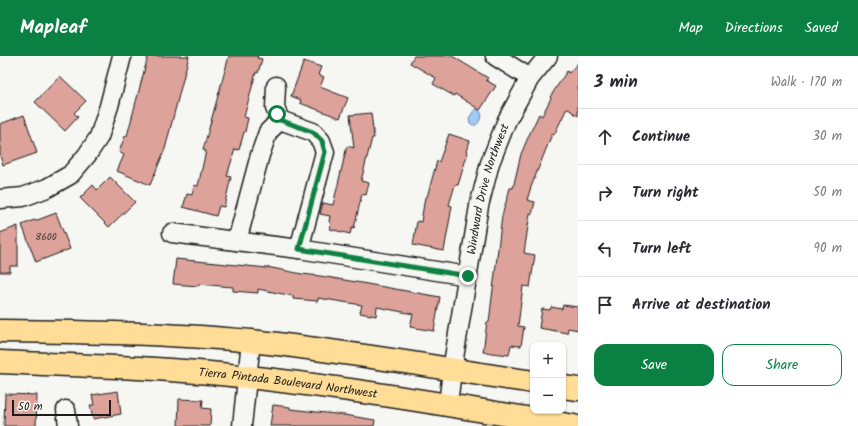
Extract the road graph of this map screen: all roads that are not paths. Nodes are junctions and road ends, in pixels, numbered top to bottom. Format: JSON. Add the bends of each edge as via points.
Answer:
{"nodes":[{"id":1,"x":122,"y":56,"type":"edge"},
{"id":2,"x":495,"y":56,"type":"edge"},
{"id":3,"x":548,"y":56,"type":"edge"},
{"id":4,"x":530,"y":78,"type":"junction"},
{"id":5,"x":276,"y":86,"type":"dead end"},
{"id":6,"x":280,"y":120,"type":"junction"},
{"id":7,"x":0,"y":199,"type":"edge"},
{"id":8,"x":172,"y":233,"type":"dead end"},
{"id":9,"x":237,"y":241,"type":"junction"},
{"id":10,"x":299,"y":249,"type":"junction"},
{"id":11,"x":468,"y":276,"type":"junction"},
{"id":12,"x":0,"y":331,"type":"edge"},
{"id":13,"x":252,"y":341,"type":"junction"},
{"id":14,"x":0,"y":362,"type":"edge"},
{"id":15,"x":452,"y":370,"type":"junction"},
{"id":16,"x":248,"y":377,"type":"junction"},
{"id":17,"x":530,"y":382,"type":"edge"},
{"id":18,"x":566,"y":387,"type":"edge"},
{"id":19,"x":578,"y":389,"type":"edge"},
{"id":20,"x":448,"y":405,"type":"junction"},
{"id":21,"x":242,"y":426,"type":"edge"},
{"id":22,"x":574,"y":426,"type":"edge"}],
"edges":[{"from":1,"to":7,"type":"street","via":[[99,137],[70,175],[47,188],[23,197]]},
{"from":2,"to":4,"type":"street"},
{"from":3,"to":4,"type":"street","name":"Windward Drive Northwest"},
{"from":4,"to":11,"type":"street","name":"Windward Drive Northwest","via":[[507,120],[490,164],[479,206]]},
{"from":5,"to":6,"type":"street","via":[[274,108]]},
{"from":6,"to":9,"type":"street","via":[[268,132]]},
{"from":6,"to":10,"type":"street","via":[[313,132],[322,141],[325,152]]},
{"from":8,"to":9,"type":"street"},
{"from":9,"to":10,"type":"street"},
{"from":10,"to":11,"type":"street"},
{"from":11,"to":15,"type":"street","name":"Windward Drive Northwest"},
{"from":12,"to":13,"type":"main road","via":[[131,333]]},
{"from":13,"to":15,"type":"main road","via":[[405,361]]},
{"from":13,"to":16,"type":"street"},
{"from":14,"to":16,"type":"main road","name":"Tierra Pintada Boulevard Northwest","via":[[188,371]]},
{"from":15,"to":17,"type":"main road"},
{"from":15,"to":20,"type":"street","name":"Windward Drive Northwest"},
{"from":16,"to":20,"type":"main road","name":"Tierra Pintada Boulevard Northwest"},
{"from":16,"to":21,"type":"street"},
{"from":18,"to":19,"type":"main road"},
{"from":20,"to":22,"type":"main road","name":"Tierra Pintada Boulevard Northwest"}]}
